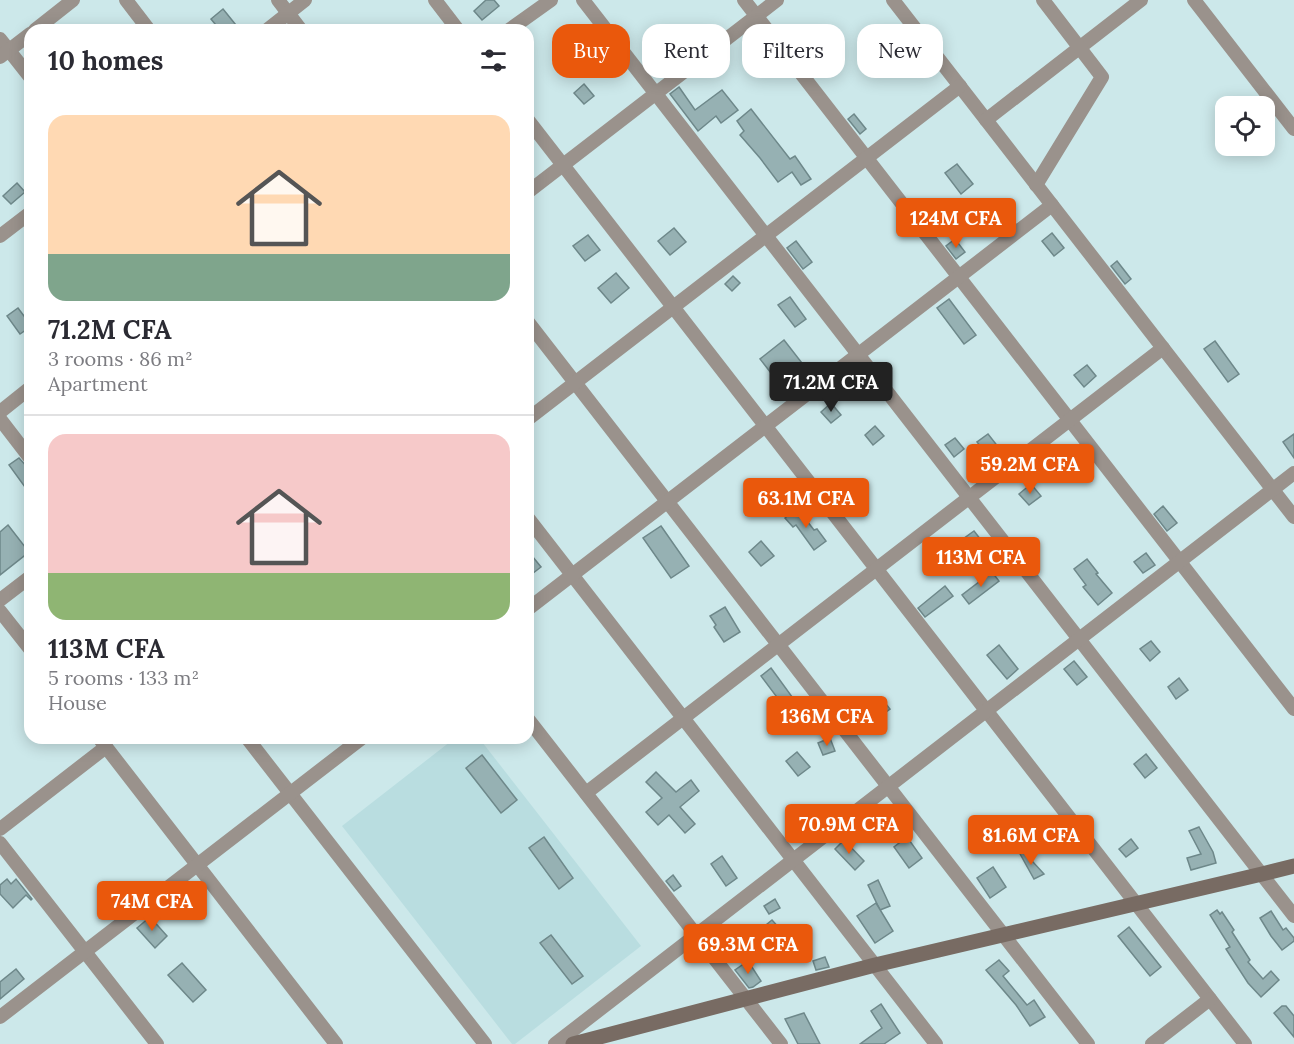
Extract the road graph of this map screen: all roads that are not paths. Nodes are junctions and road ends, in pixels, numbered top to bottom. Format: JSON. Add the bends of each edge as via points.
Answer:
{"nodes":[{"id":1,"x":74,"y":0,"type":"edge"},
{"id":2,"x":126,"y":0,"type":"edge"},
{"id":3,"x":278,"y":0,"type":"edge"},
{"id":4,"x":305,"y":0,"type":"edge"},
{"id":5,"x":435,"y":0,"type":"edge"},
{"id":6,"x":551,"y":0,"type":"edge"},
{"id":7,"x":583,"y":0,"type":"edge"},
{"id":8,"x":744,"y":0,"type":"edge"},
{"id":9,"x":777,"y":0,"type":"edge"},
{"id":10,"x":893,"y":0,"type":"edge"},
{"id":11,"x":1043,"y":0,"type":"edge"},
{"id":12,"x":1141,"y":0,"type":"edge"},
{"id":13,"x":1194,"y":0,"type":"edge"},
{"id":14,"x":288,"y":13,"type":"junction"},
{"id":15,"x":756,"y":16,"type":"junction"},
{"id":16,"x":43,"y":24,"type":"edge"},
{"id":17,"x":144,"y":24,"type":"edge"},
{"id":18,"x":274,"y":24,"type":"edge"},
{"id":19,"x":297,"y":24,"type":"edge"},
{"id":20,"x":453,"y":24,"type":"edge"},
{"id":21,"x":517,"y":24,"type":"edge"},
{"id":22,"x":24,"y":37,"type":"edge"},
{"id":23,"x":1080,"y":47,"type":"junction"},
{"id":24,"x":3,"y":48,"type":"edge"},
{"id":25,"x":24,"y":71,"type":"edge"},
{"id":26,"x":960,"y":86,"type":"junction"},
{"id":27,"x":656,"y":94,"type":"junction"},
{"id":28,"x":986,"y":120,"type":"junction"},
{"id":29,"x":534,"y":128,"type":"edge"},
{"id":30,"x":1294,"y":129,"type":"edge"},
{"id":31,"x":866,"y":158,"type":"junction"},
{"id":32,"x":563,"y":165,"type":"junction"},
{"id":33,"x":1036,"y":185,"type":"junction"},
{"id":34,"x":534,"y":187,"type":"edge"},
{"id":35,"x":1052,"y":205,"type":"junction"},
{"id":36,"x":24,"y":218,"type":"edge"},
{"id":37,"x":0,"y":236,"type":"edge"},
{"id":38,"x":766,"y":236,"type":"junction"},
{"id":39,"x":958,"y":277,"type":"junction"},
{"id":40,"x":673,"y":307,"type":"junction"},
{"id":41,"x":534,"y":330,"type":"edge"},
{"id":42,"x":1163,"y":348,"type":"junction"},
{"id":43,"x":858,"y":355,"type":"junction"},
{"id":44,"x":575,"y":383,"type":"junction"},
{"id":45,"x":24,"y":393,"type":"edge"},
{"id":46,"x":0,"y":412,"type":"edge"},
{"id":47,"x":534,"y":414,"type":"edge"},
{"id":48,"x":0,"y":419,"type":"edge"},
{"id":49,"x":1069,"y":420,"type":"junction"},
{"id":50,"x":765,"y":426,"type":"junction"},
{"id":51,"x":24,"y":450,"type":"edge"},
{"id":52,"x":1294,"y":473,"type":"edge"},
{"id":53,"x":1273,"y":490,"type":"junction"},
{"id":54,"x":969,"y":497,"type":"junction"},
{"id":55,"x":668,"y":502,"type":"junction"},
{"id":56,"x":1294,"y":517,"type":"edge"},
{"id":57,"x":534,"y":526,"type":"edge"},
{"id":58,"x":1179,"y":562,"type":"junction"},
{"id":59,"x":876,"y":569,"type":"junction"},
{"id":60,"x":572,"y":575,"type":"junction"},
{"id":61,"x":24,"y":582,"type":"edge"},
{"id":62,"x":0,"y":600,"type":"edge"},
{"id":63,"x":534,"y":604,"type":"edge"},
{"id":64,"x":0,"y":611,"type":"edge"},
{"id":65,"x":1079,"y":639,"type":"junction"},
{"id":66,"x":24,"y":641,"type":"edge"},
{"id":67,"x":778,"y":645,"type":"junction"},
{"id":68,"x":1294,"y":709,"type":"edge"},
{"id":69,"x":986,"y":711,"type":"junction"},
{"id":70,"x":683,"y":718,"type":"junction"},
{"id":71,"x":534,"y":727,"type":"edge"},
{"id":72,"x":101,"y":744,"type":"edge"},
{"id":73,"x":103,"y":744,"type":"edge"},
{"id":74,"x":252,"y":744,"type":"edge"},
{"id":75,"x":354,"y":744,"type":"edge"},
{"id":76,"x":888,"y":787,"type":"junction"},
{"id":77,"x":290,"y":793,"type":"junction"},
{"id":78,"x":586,"y":793,"type":"junction"},
{"id":79,"x":0,"y":829,"type":"edge"},
{"id":80,"x":0,"y":843,"type":"edge"},
{"id":81,"x":793,"y":860,"type":"junction"},
{"id":82,"x":197,"y":865,"type":"junction"},
{"id":83,"x":1294,"y":866,"type":"edge"},
{"id":84,"x":1262,"y":874,"type":"junction"},
{"id":85,"x":1136,"y":904,"type":"junction"},
{"id":86,"x":1294,"y":916,"type":"edge"},
{"id":87,"x":696,"y":935,"type":"junction"},
{"id":88,"x":1004,"y":935,"type":"junction"},
{"id":89,"x":85,"y":951,"type":"junction"},
{"id":90,"x":875,"y":965,"type":"junction"},
{"id":91,"x":745,"y":998,"type":"junction"},
{"id":92,"x":1210,"y":999,"type":"junction"},
{"id":93,"x":0,"y":1017,"type":"edge"},
{"id":94,"x":157,"y":1044,"type":"edge"},
{"id":95,"x":336,"y":1044,"type":"edge"},
{"id":96,"x":485,"y":1044,"type":"edge"},
{"id":97,"x":555,"y":1044,"type":"edge"},
{"id":98,"x":573,"y":1044,"type":"edge"},
{"id":99,"x":781,"y":1044,"type":"edge"},
{"id":100,"x":936,"y":1044,"type":"edge"},
{"id":101,"x":1088,"y":1044,"type":"edge"},
{"id":102,"x":1152,"y":1044,"type":"edge"},
{"id":103,"x":1245,"y":1044,"type":"edge"}],
"edges":[{"from":1,"to":16,"type":"street"},
{"from":2,"to":17,"type":"street"},
{"from":3,"to":14,"type":"street"},
{"from":4,"to":14,"type":"street"},
{"from":5,"to":20,"type":"street"},
{"from":6,"to":21,"type":"street"},
{"from":7,"to":27,"type":"street"},
{"from":8,"to":15,"type":"street"},
{"from":9,"to":15,"type":"street"},
{"from":10,"to":26,"type":"street"},
{"from":11,"to":23,"type":"street"},
{"from":12,"to":23,"type":"street"},
{"from":13,"to":30,"type":"street"},
{"from":14,"to":18,"type":"street"},
{"from":14,"to":19,"type":"street"},
{"from":15,"to":27,"type":"street"},
{"from":15,"to":31,"type":"street"},
{"from":22,"to":24,"type":"street"},
{"from":23,"to":28,"type":"street"},
{"from":23,"to":33,"type":"street","via":[[1102,77]]},
{"from":24,"to":25,"type":"street"},
{"from":26,"to":28,"type":"street"},
{"from":26,"to":31,"type":"street"},
{"from":27,"to":32,"type":"street"},
{"from":27,"to":38,"type":"street"},
{"from":28,"to":33,"type":"street"},
{"from":29,"to":32,"type":"street"},
{"from":31,"to":38,"type":"street"},
{"from":31,"to":39,"type":"street"},
{"from":32,"to":34,"type":"street"},
{"from":32,"to":40,"type":"street"},
{"from":33,"to":35,"type":"street"},
{"from":35,"to":39,"type":"street"},
{"from":35,"to":42,"type":"street"},
{"from":36,"to":37,"type":"street"},
{"from":38,"to":40,"type":"street"},
{"from":38,"to":43,"type":"street"},
{"from":39,"to":43,"type":"street"},
{"from":39,"to":49,"type":"street"},
{"from":40,"to":44,"type":"street"},
{"from":40,"to":50,"type":"street"},
{"from":41,"to":44,"type":"street"},
{"from":42,"to":49,"type":"street"},
{"from":42,"to":53,"type":"street"},
{"from":43,"to":50,"type":"street"},
{"from":43,"to":54,"type":"street"},
{"from":44,"to":47,"type":"street"},
{"from":44,"to":55,"type":"street"},
{"from":45,"to":46,"type":"street"},
{"from":48,"to":51,"type":"street"},
{"from":49,"to":54,"type":"street"},
{"from":49,"to":58,"type":"street"},
{"from":50,"to":55,"type":"street"},
{"from":50,"to":59,"type":"street"},
{"from":52,"to":53,"type":"street"},
{"from":53,"to":56,"type":"street"},
{"from":53,"to":58,"type":"street"},
{"from":54,"to":59,"type":"street"},
{"from":54,"to":65,"type":"street"},
{"from":55,"to":60,"type":"street"},
{"from":55,"to":67,"type":"street"},
{"from":57,"to":60,"type":"street"},
{"from":58,"to":65,"type":"street"},
{"from":58,"to":68,"type":"street"},
{"from":59,"to":67,"type":"street"},
{"from":59,"to":69,"type":"street"},
{"from":60,"to":63,"type":"street"},
{"from":60,"to":70,"type":"street"},
{"from":61,"to":62,"type":"street"},
{"from":64,"to":66,"type":"street"},
{"from":65,"to":69,"type":"street"},
{"from":65,"to":84,"type":"street"},
{"from":67,"to":70,"type":"street"},
{"from":67,"to":76,"type":"street"},
{"from":69,"to":76,"type":"street"},
{"from":69,"to":85,"type":"street"},
{"from":70,"to":78,"type":"street"},
{"from":70,"to":81,"type":"street"},
{"from":71,"to":78,"type":"street"},
{"from":72,"to":79,"type":"street"},
{"from":73,"to":82,"type":"street"},
{"from":74,"to":77,"type":"street"},
{"from":75,"to":77,"type":"street"},
{"from":76,"to":81,"type":"street"},
{"from":76,"to":88,"type":"street"},
{"from":77,"to":82,"type":"street"},
{"from":77,"to":96,"type":"street"},
{"from":78,"to":87,"type":"street"},
{"from":80,"to":89,"type":"street"},
{"from":81,"to":87,"type":"street"},
{"from":81,"to":90,"type":"street"},
{"from":82,"to":89,"type":"street"},
{"from":82,"to":95,"type":"street"},
{"from":83,"to":84,"type":"street"},
{"from":84,"to":85,"type":"street"},
{"from":84,"to":86,"type":"street"},
{"from":85,"to":88,"type":"street"},
{"from":85,"to":92,"type":"street"},
{"from":87,"to":91,"type":"street"},
{"from":87,"to":97,"type":"street"},
{"from":88,"to":90,"type":"street"},
{"from":88,"to":101,"type":"street"},
{"from":89,"to":93,"type":"street"},
{"from":89,"to":94,"type":"street"},
{"from":90,"to":91,"type":"street"},
{"from":90,"to":100,"type":"street"},
{"from":91,"to":98,"type":"street"},
{"from":91,"to":99,"type":"street"},
{"from":92,"to":102,"type":"street"},
{"from":92,"to":103,"type":"street"}]}
